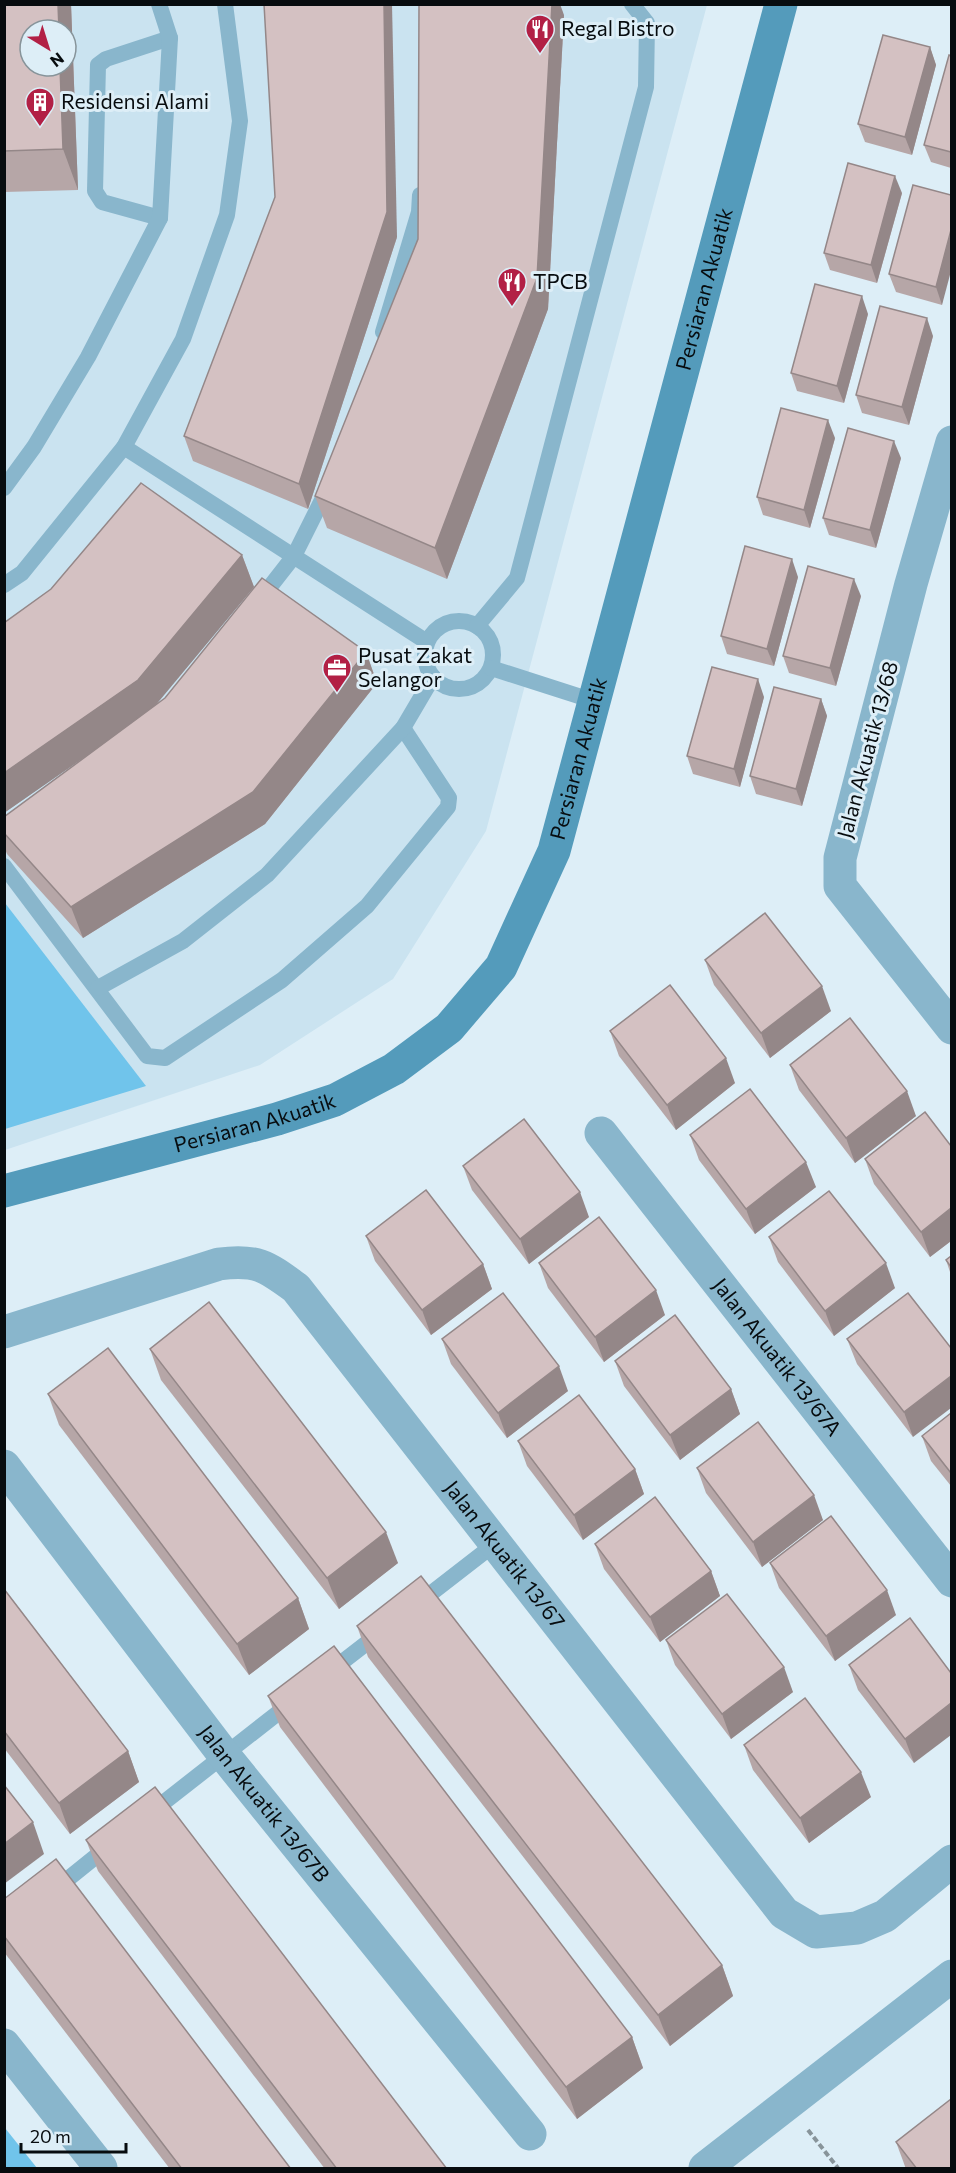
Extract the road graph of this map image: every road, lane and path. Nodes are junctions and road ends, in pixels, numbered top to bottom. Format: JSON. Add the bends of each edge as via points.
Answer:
{"nodes":[{"id":1,"x":159,"y":4,"type":"edge"},
{"id":2,"x":225,"y":4,"type":"edge"},
{"id":3,"x":632,"y":4,"type":"edge"},
{"id":4,"x":781,"y":4,"type":"edge"},
{"id":5,"x":170,"y":38,"type":"junction"},
{"id":6,"x":420,"y":177,"type":"edge"},
{"id":7,"x":160,"y":219,"type":"junction"},
{"id":8,"x":379,"y":343,"type":"edge"},
{"id":9,"x":951,"y":442,"type":"edge"},
{"id":10,"x":124,"y":447,"type":"junction"},
{"id":11,"x":335,"y":474,"type":"edge"},
{"id":12,"x":4,"y":488,"type":"edge"},
{"id":13,"x":294,"y":556,"type":"junction"},
{"id":14,"x":4,"y":585,"type":"edge"},
{"id":15,"x":244,"y":619,"type":"edge"},
{"id":16,"x":477,"y":626,"type":"junction"},
{"id":17,"x":427,"y":642,"type":"junction"},
{"id":18,"x":491,"y":668,"type":"junction"},
{"id":19,"x":433,"y":677,"type":"junction"},
{"id":20,"x":594,"y":701,"type":"junction"},
{"id":21,"x":403,"y":728,"type":"junction"},
{"id":22,"x":4,"y":866,"type":"edge"},
{"id":23,"x":98,"y":988,"type":"junction"},
{"id":24,"x":951,"y":1028,"type":"edge"},
{"id":25,"x":602,"y":1133,"type":"dead end"},
{"id":26,"x":4,"y":1191,"type":"edge"},
{"id":27,"x":4,"y":1332,"type":"edge"},
{"id":28,"x":4,"y":1466,"type":"edge"},
{"id":29,"x":496,"y":1543,"type":"junction"},
{"id":30,"x":951,"y":1581,"type":"edge"},
{"id":31,"x":224,"y":1755,"type":"junction"},
{"id":32,"x":951,"y":1861,"type":"edge"},
{"id":33,"x":41,"y":1900,"type":"edge"},
{"id":34,"x":951,"y":1976,"type":"edge"},
{"id":35,"x":8,"y":2057,"type":"edge"},
{"id":36,"x":788,"y":2104,"type":"junction"},
{"id":37,"x":530,"y":2134,"type":"dead end"},
{"id":38,"x":101,"y":2169,"type":"edge"},
{"id":39,"x":705,"y":2169,"type":"edge"},
{"id":40,"x":838,"y":2169,"type":"edge"}],
"edges":[{"from":1,"to":5,"type":"lane"},
{"from":2,"to":10,"type":"lane","via":[[240,121],[227,215],[183,339]]},
{"from":3,"to":16,"type":"lane","via":[[647,23],[646,87],[517,578]]},
{"from":4,"to":20,"type":"street","name":"Persiaran Akuatik"},
{"from":5,"to":7,"type":"lane"},
{"from":5,"to":7,"type":"lane","via":[[98,65],[95,191],[102,202]]},
{"from":6,"to":8,"type":"lane","via":[[419,212]]},
{"from":7,"to":12,"type":"lane","via":[[88,357],[34,447]]},
{"from":9,"to":24,"type":"street","name":"Jalan Akuatik 13/68","via":[[840,858],[840,886]]},
{"from":10,"to":13,"type":"lane"},
{"from":10,"to":14,"type":"lane","via":[[22,573]]},
{"from":11,"to":13,"type":"lane"},
{"from":13,"to":15,"type":"lane"},
{"from":13,"to":17,"type":"lane"},
{"from":16,"to":17,"type":"lane","via":[[466,621],[443,624]]},
{"from":16,"to":18,"type":"lane","via":[[492,644]]},
{"from":17,"to":19,"type":"lane","via":[[425,660]]},
{"from":18,"to":19,"type":"lane","via":[[475,685],[464,688],[452,689]]},
{"from":18,"to":20,"type":"lane"},
{"from":19,"to":21,"type":"lane"},
{"from":20,"to":26,"type":"street","name":"Persiaran Akuatik","via":[[554,851],[501,967],[449,1028],[394,1069],[335,1100]]},
{"from":21,"to":23,"type":"lane","via":[[267,875],[183,941]]},
{"from":21,"to":23,"type":"lane","via":[[449,798],[448,807],[367,906],[282,980],[165,1058],[157,1059],[147,1056]]},
{"from":22,"to":23,"type":"lane"},
{"from":25,"to":30,"type":"street","name":"Jalan Akuatik 13/67A"},
{"from":27,"to":29,"type":"street","name":"Jalan Akuatik 13/67","via":[[219,1264],[247,1261],[272,1270],[296,1288]]},
{"from":28,"to":31,"type":"street","name":"Jalan Akuatik 13/67B"},
{"from":29,"to":31,"type":"lane"},
{"from":29,"to":32,"type":"street","name":"Jalan Akuatik 13/67","via":[[784,1913],[816,1932],[857,1928],[885,1916]]},
{"from":31,"to":33,"type":"lane"},
{"from":31,"to":37,"type":"street","name":"Jalan Akuatik 13/67B"},
{"from":34,"to":36,"type":"street"},
{"from":35,"to":38,"type":"street"},
{"from":36,"to":39,"type":"street"},
{"from":36,"to":40,"type":"path"}]}
